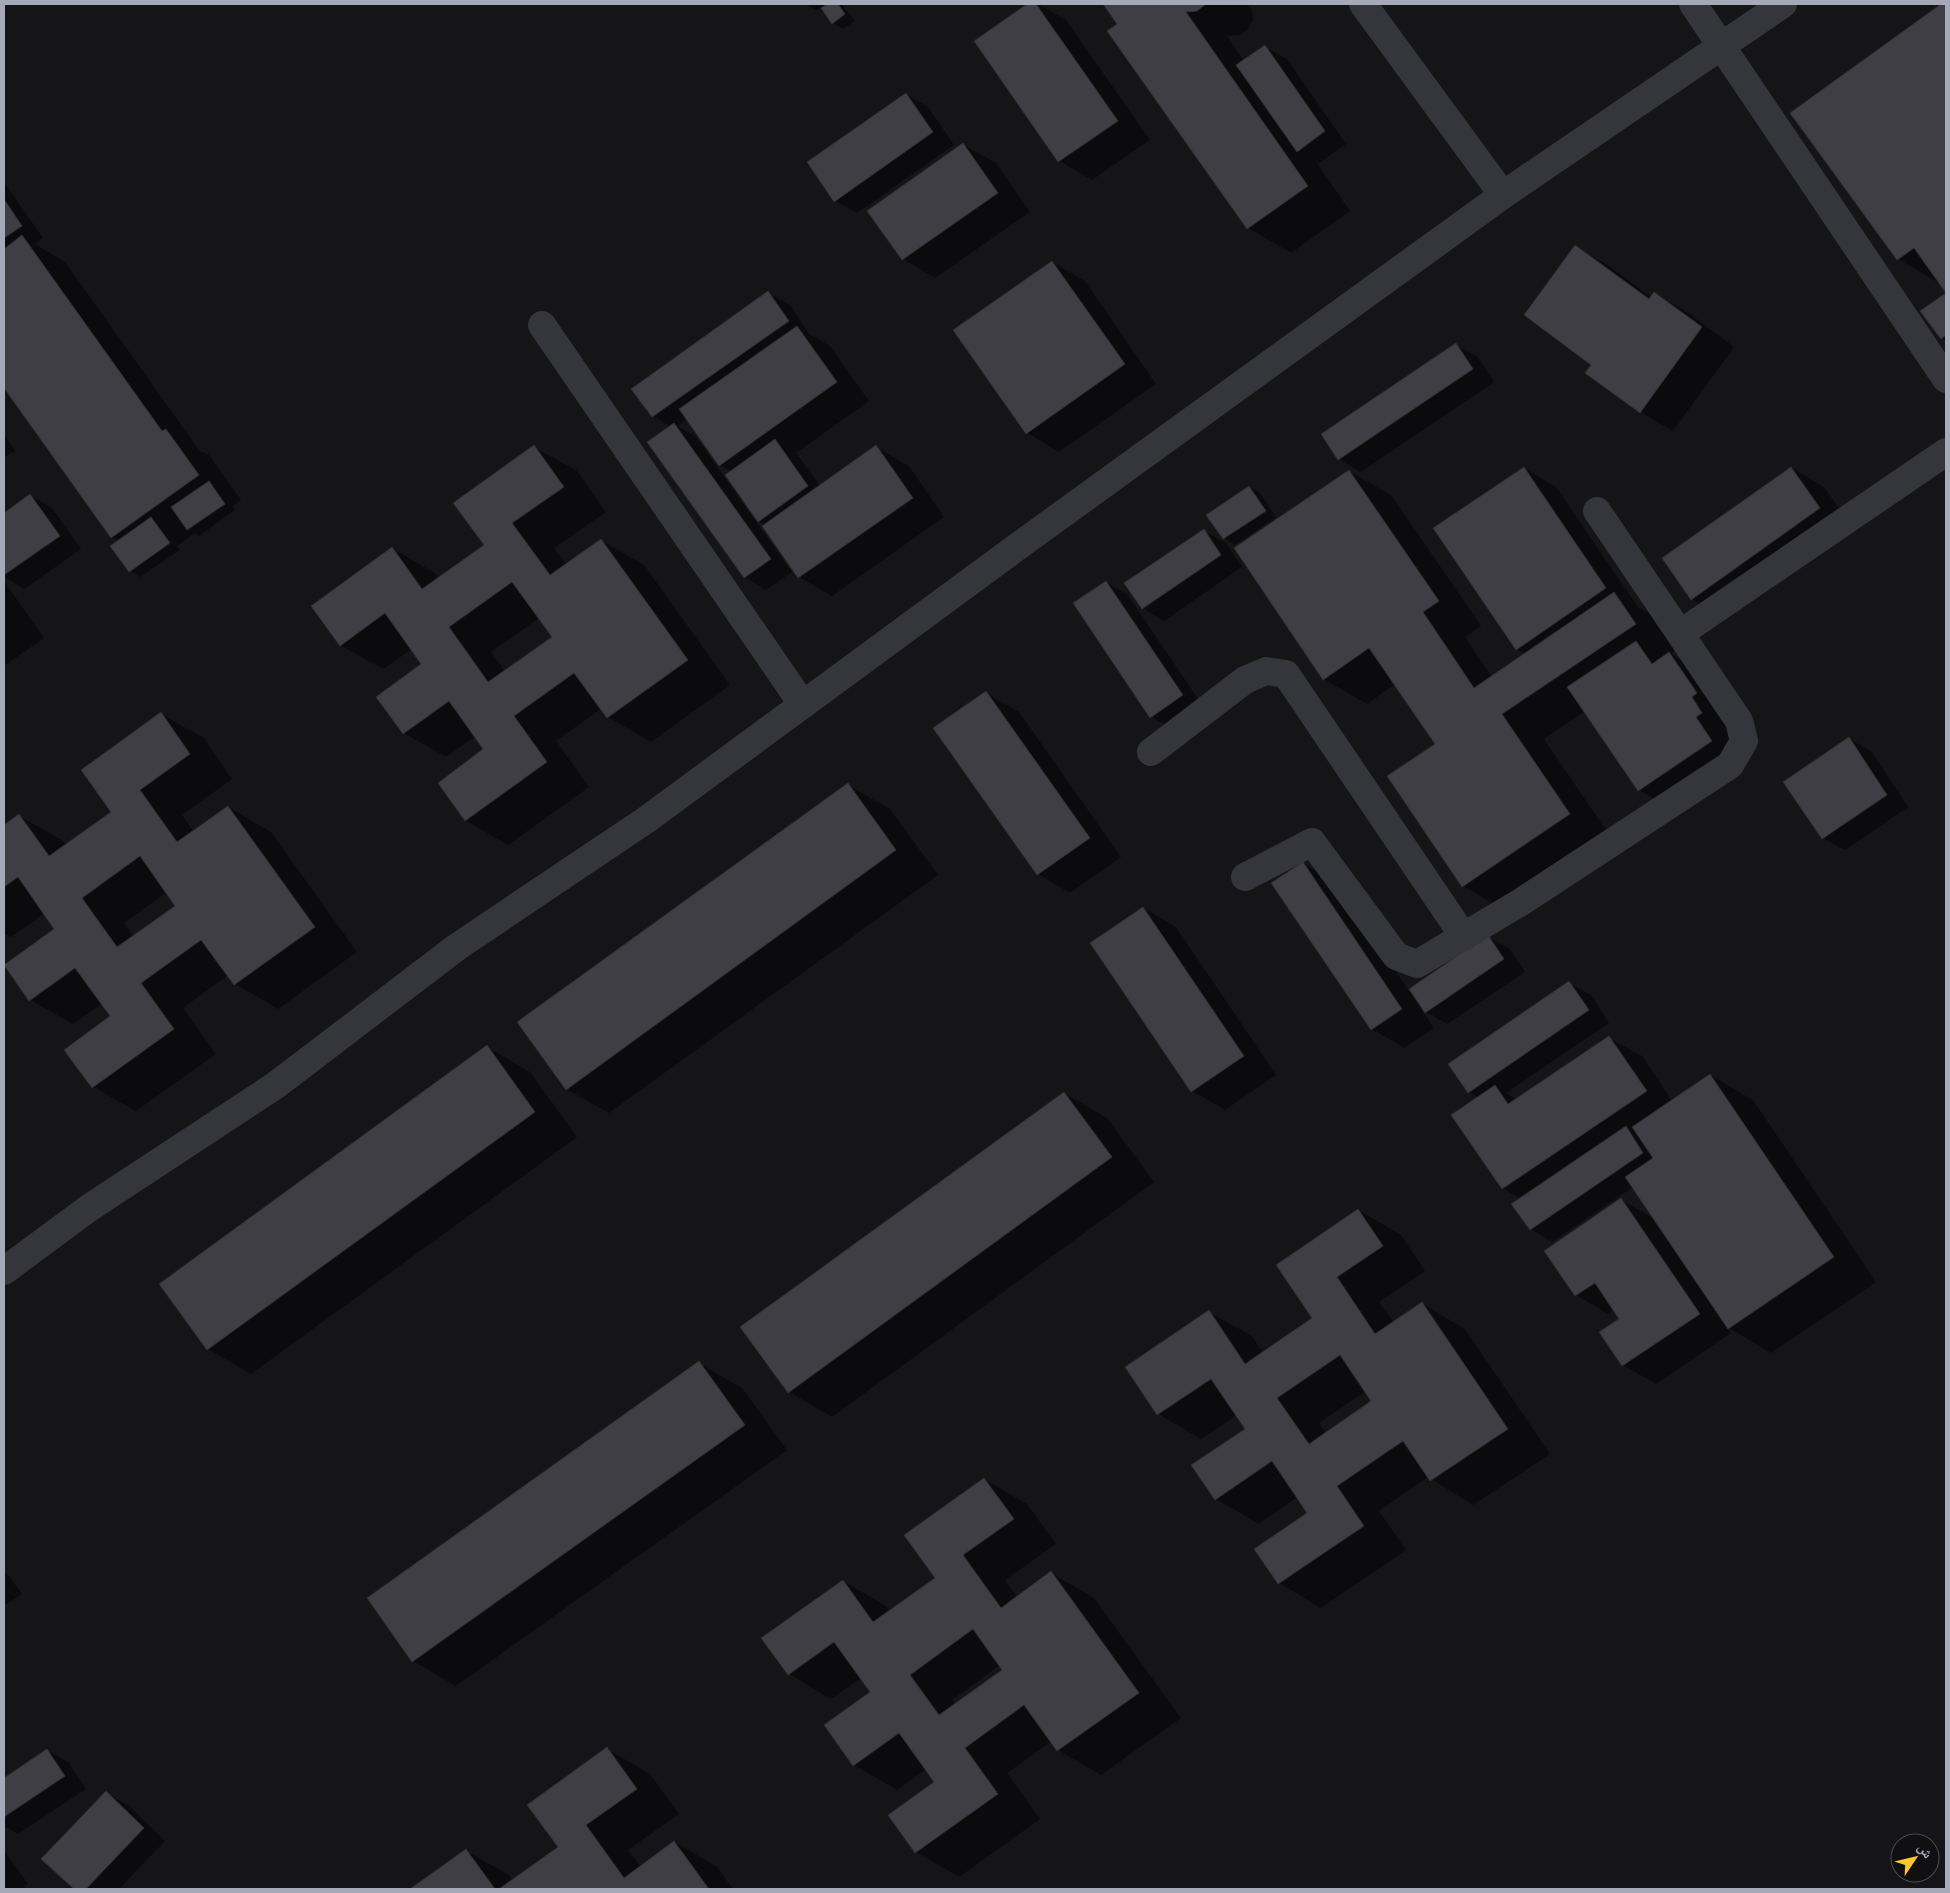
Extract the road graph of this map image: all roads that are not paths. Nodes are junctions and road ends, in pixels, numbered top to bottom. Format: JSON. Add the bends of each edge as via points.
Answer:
{"nodes":[{"id":1,"x":1363,"y":4,"type":"edge"},
{"id":2,"x":1693,"y":4,"type":"edge"},
{"id":3,"x":1783,"y":4,"type":"edge"},
{"id":4,"x":1721,"y":45,"type":"junction"},
{"id":5,"x":1503,"y":195,"type":"junction"},
{"id":6,"x":542,"y":325,"type":"dead end"},
{"id":7,"x":1946,"y":379,"type":"edge"},
{"id":8,"x":1946,"y":452,"type":"edge"},
{"id":9,"x":1597,"y":511,"type":"dead end"},
{"id":10,"x":1681,"y":633,"type":"junction"},
{"id":11,"x":803,"y":704,"type":"junction"},
{"id":12,"x":1151,"y":752,"type":"dead end"},
{"id":13,"x":1245,"y":877,"type":"dead end"},
{"id":14,"x":1464,"y":937,"type":"junction"},
{"id":15,"x":4,"y":1271,"type":"edge"}],
"edges":[{"from":1,"to":5,"type":"lane"},
{"from":2,"to":4,"type":"lane"},
{"from":3,"to":4,"type":"lane"},
{"from":4,"to":5,"type":"lane"},
{"from":4,"to":7,"type":"lane"},
{"from":5,"to":11,"type":"lane"},
{"from":6,"to":11,"type":"lane"},
{"from":8,"to":10,"type":"lane"},
{"from":9,"to":10,"type":"lane"},
{"from":10,"to":14,"type":"lane","via":[[1739,721],[1744,741],[1730,765]]},
{"from":11,"to":15,"type":"lane","via":[[646,820],[457,947],[276,1084],[89,1208]]},
{"from":12,"to":14,"type":"lane","via":[[1245,680],[1266,671],[1286,674]]},
{"from":13,"to":14,"type":"lane","via":[[1312,842],[1396,956],[1417,964]]}]}
